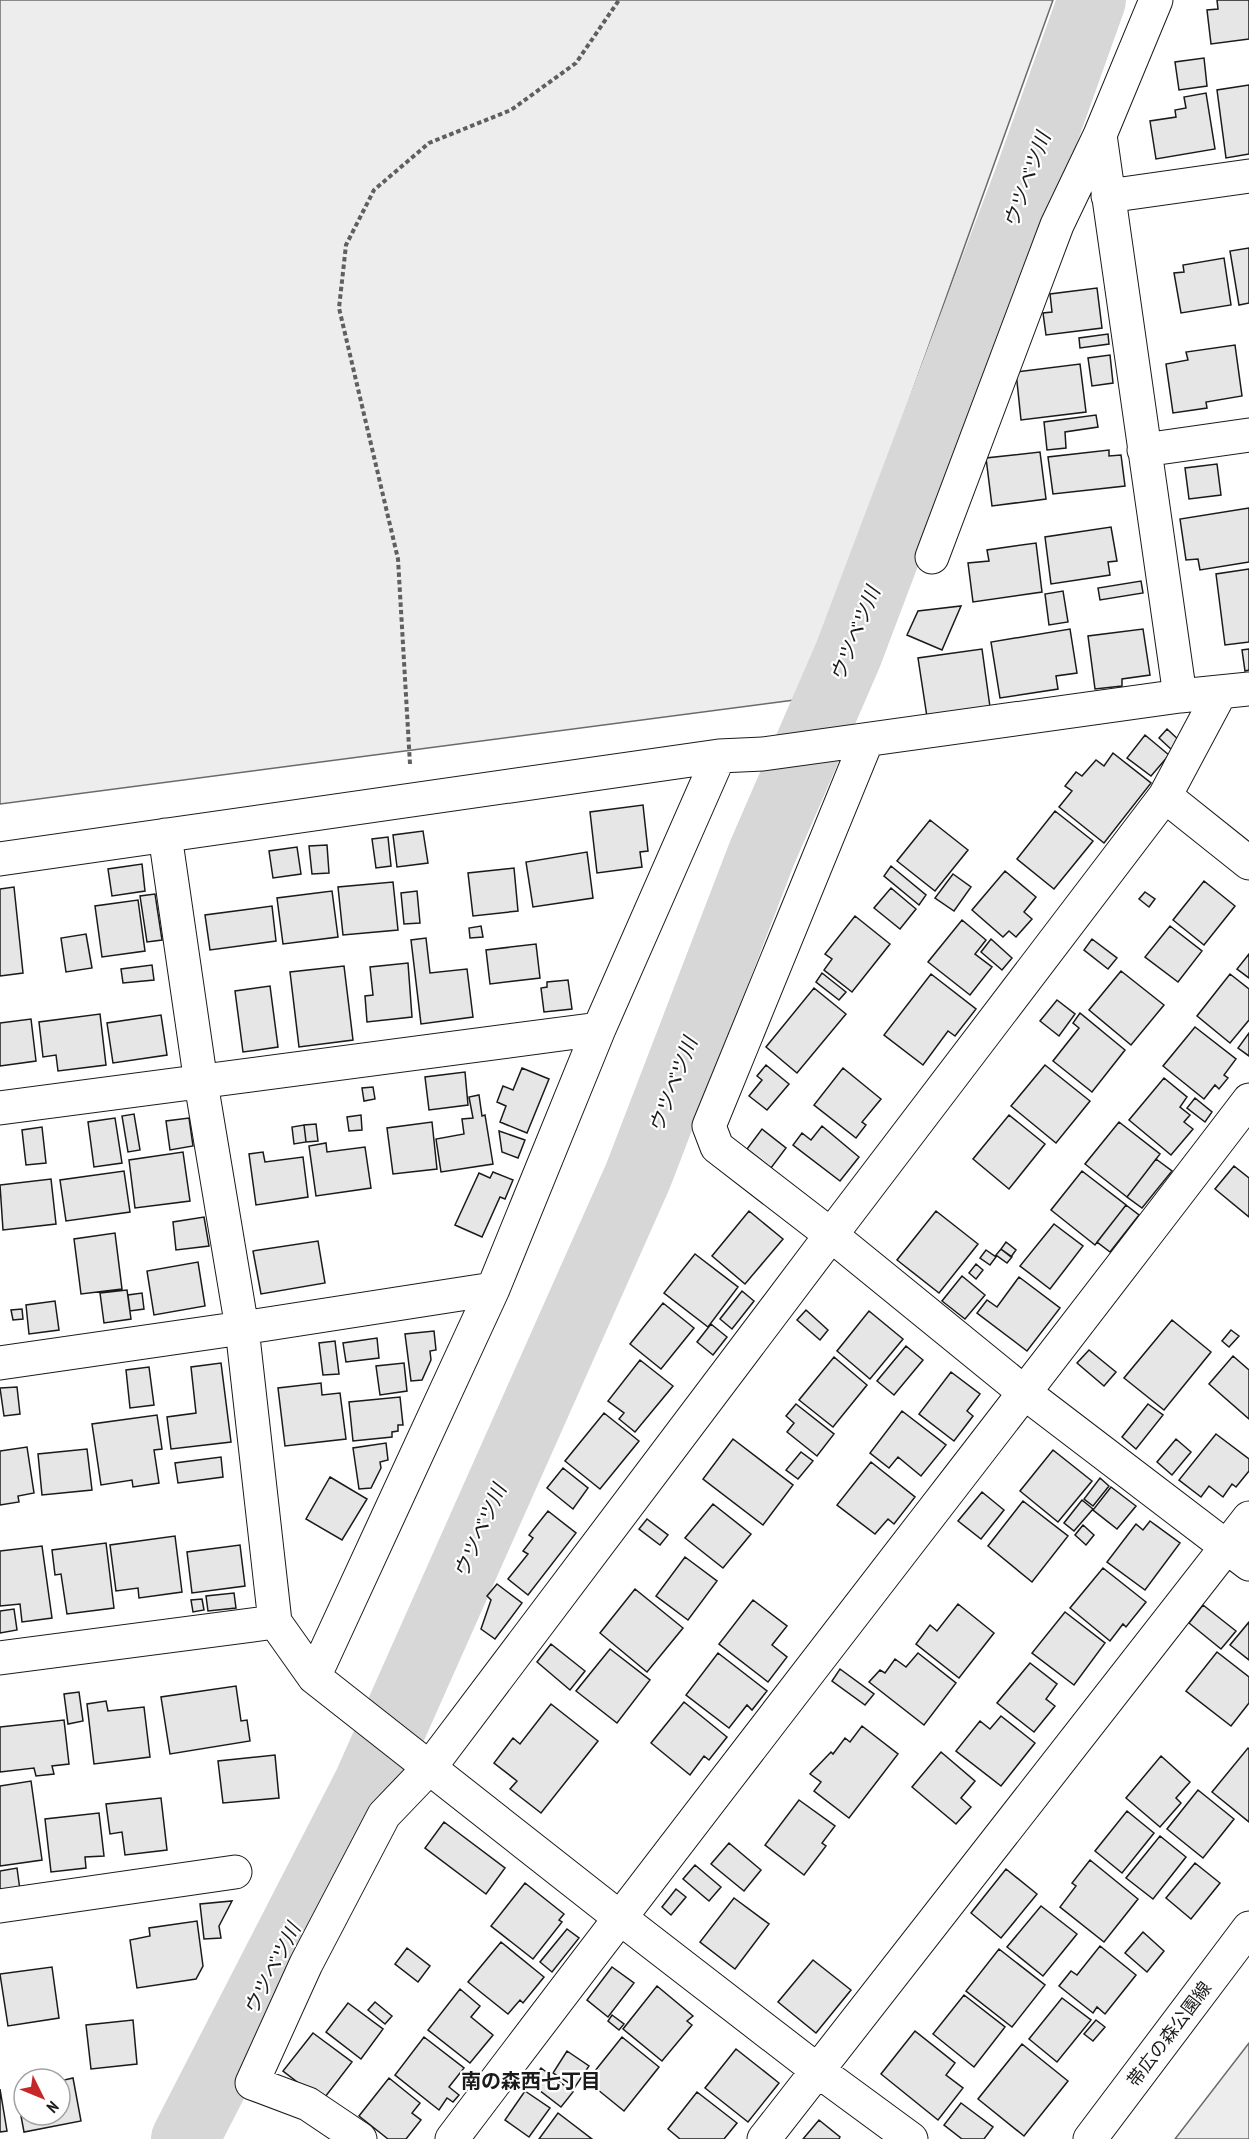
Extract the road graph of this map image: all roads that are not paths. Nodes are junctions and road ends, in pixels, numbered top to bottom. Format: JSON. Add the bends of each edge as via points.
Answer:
{"nodes":[{"id":1,"x":1156,"y":0,"type":"edge"},
{"id":2,"x":1100,"y":135,"type":"junction"},
{"id":3,"x":1249,"y":176,"type":"edge"},
{"id":4,"x":1108,"y":196,"type":"junction"},
{"id":5,"x":1249,"y":435,"type":"edge"},
{"id":6,"x":1144,"y":450,"type":"junction"},
{"id":7,"x":932,"y":557,"type":"dead end"},
{"id":8,"x":1234,"y":691,"type":"edge"},
{"id":9,"x":1180,"y":696,"type":"junction"},
{"id":10,"x":858,"y":741,"type":"junction"},
{"id":11,"x":719,"y":756,"type":"junction"},
{"id":12,"x":1165,"y":796,"type":"junction"},
{"id":13,"x":165,"y":835,"type":"junction"},
{"id":14,"x":0,"y":859,"type":"edge"},
{"id":15,"x":1249,"y":863,"type":"edge"},
{"id":16,"x":599,"y":1029,"type":"junction"},
{"id":17,"x":201,"y":1083,"type":"junction"},
{"id":18,"x":1249,"y":1100,"type":"edge"},
{"id":19,"x":0,"y":1108,"type":"edge"},
{"id":20,"x":831,"y":1235,"type":"junction"},
{"id":21,"x":493,"y":1288,"type":"junction"},
{"id":22,"x":242,"y":1328,"type":"junction"},
{"id":23,"x":0,"y":1363,"type":"edge"},
{"id":24,"x":1025,"y":1393,"type":"junction"},
{"id":25,"x":1249,"y":1518,"type":"edge"},
{"id":26,"x":1238,"y":1556,"type":"edge"},
{"id":27,"x":275,"y":1622,"type":"junction"},
{"id":28,"x":0,"y":1658,"type":"edge"},
{"id":29,"x":314,"y":1677,"type":"junction"},
{"id":30,"x":418,"y":1758,"type":"junction"},
{"id":31,"x":235,"y":1872,"type":"dead end"},
{"id":32,"x":0,"y":1906,"type":"edge"},
{"id":33,"x":619,"y":1917,"type":"junction"},
{"id":34,"x":1249,"y":1928,"type":"edge"},
{"id":35,"x":817,"y":2070,"type":"junction"},
{"id":36,"x":360,"y":2139,"type":"edge"},
{"id":37,"x":452,"y":2139,"type":"edge"},
{"id":38,"x":764,"y":2139,"type":"edge"},
{"id":39,"x":911,"y":2139,"type":"edge"},
{"id":40,"x":1090,"y":2139,"type":"edge"}],
"edges":[{"from":1,"to":2,"type":"street"},
{"from":2,"to":4,"type":"street"},
{"from":2,"to":7,"type":"street","via":[[1058,225]]},
{"from":3,"to":4,"type":"street"},
{"from":4,"to":6,"type":"street"},
{"from":5,"to":6,"type":"street"},
{"from":6,"to":9,"type":"street"},
{"from":8,"to":9,"type":"street"},
{"from":8,"to":12,"type":"street"},
{"from":9,"to":10,"type":"street"},
{"from":10,"to":11,"type":"street"},
{"from":10,"to":20,"type":"street","via":[[709,1126],[717,1147]]},
{"from":11,"to":13,"type":"street"},
{"from":11,"to":16,"type":"street"},
{"from":12,"to":15,"type":"street"},
{"from":12,"to":20,"type":"street"},
{"from":13,"to":14,"type":"street"},
{"from":13,"to":17,"type":"street"},
{"from":16,"to":17,"type":"street"},
{"from":16,"to":21,"type":"street"},
{"from":17,"to":19,"type":"street"},
{"from":17,"to":22,"type":"street"},
{"from":18,"to":24,"type":"street"},
{"from":20,"to":24,"type":"street"},
{"from":20,"to":30,"type":"street"},
{"from":21,"to":22,"type":"street"},
{"from":21,"to":29,"type":"street"},
{"from":22,"to":23,"type":"street"},
{"from":22,"to":27,"type":"street"},
{"from":24,"to":26,"type":"street"},
{"from":24,"to":33,"type":"street"},
{"from":25,"to":26,"type":"street"},
{"from":26,"to":35,"type":"street"},
{"from":27,"to":28,"type":"street"},
{"from":27,"to":29,"type":"street"},
{"from":29,"to":30,"type":"street"},
{"from":30,"to":33,"type":"street"},
{"from":30,"to":36,"type":"street","via":[[306,1964],[252,2083],[308,2104]]},
{"from":31,"to":32,"type":"street"},
{"from":33,"to":35,"type":"street"},
{"from":33,"to":37,"type":"street"},
{"from":34,"to":40,"type":"street","name":"帯広の森公園線"},
{"from":35,"to":38,"type":"street"},
{"from":35,"to":39,"type":"street"}]}
